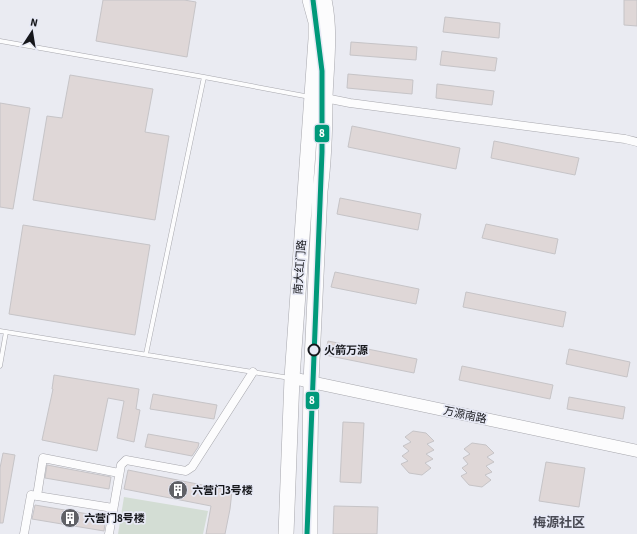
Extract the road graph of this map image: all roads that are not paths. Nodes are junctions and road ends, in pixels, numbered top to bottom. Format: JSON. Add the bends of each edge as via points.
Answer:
{"nodes":[{"id":1,"x":310,"y":0,"type":"edge"},
{"id":2,"x":324,"y":0,"type":"edge"},
{"id":3,"x":328,"y":0,"type":"edge"},
{"id":4,"x":327,"y":27,"type":"junction"},
{"id":5,"x":0,"y":41,"type":"edge"},
{"id":6,"x":204,"y":77,"type":"junction"},
{"id":7,"x":319,"y":98,"type":"junction"},
{"id":8,"x":637,"y":142,"type":"edge"},
{"id":9,"x":0,"y":331,"type":"edge"},
{"id":10,"x":6,"y":332,"type":"junction"},
{"id":11,"x":146,"y":354,"type":"junction"},
{"id":12,"x":0,"y":366,"type":"edge"},
{"id":13,"x":253,"y":372,"type":"junction"},
{"id":14,"x":292,"y":378,"type":"junction"},
{"id":15,"x":312,"y":382,"type":"junction"},
{"id":16,"x":637,"y":451,"type":"edge"},
{"id":17,"x":120,"y":473,"type":"junction"},
{"id":18,"x":37,"y":496,"type":"junction"},
{"id":19,"x":113,"y":508,"type":"junction"},
{"id":20,"x":24,"y":534,"type":"edge"},
{"id":21,"x":109,"y":534,"type":"edge"},
{"id":22,"x":286,"y":534,"type":"edge"},
{"id":23,"x":310,"y":534,"type":"edge"}],
"edges":[{"from":1,"to":7,"type":"highway","name":"南大红门路","via":[[316,22]]},
{"from":2,"to":4,"type":"highway","name":"南大红门路"},
{"from":3,"to":4,"type":"street"},
{"from":4,"to":7,"type":"highway","name":"南大红门路","via":[[328,57]]},
{"from":5,"to":6,"type":"lane"},
{"from":6,"to":7,"type":"lane"},
{"from":6,"to":11,"type":"lane"},
{"from":7,"to":8,"type":"street"},
{"from":7,"to":14,"type":"highway","name":"南大红门路"},
{"from":7,"to":15,"type":"highway","name":"南大红门路","via":[[325,126]]},
{"from":9,"to":10,"type":"lane"},
{"from":10,"to":11,"type":"lane"},
{"from":10,"to":12,"type":"lane"},
{"from":11,"to":13,"type":"lane"},
{"from":13,"to":14,"type":"lane"},
{"from":13,"to":17,"type":"street","via":[[192,467],[186,471],[126,460],[121,465]]},
{"from":14,"to":15,"type":"street","name":"万源南路"},
{"from":14,"to":22,"type":"highway","name":"南大红门路"},
{"from":15,"to":16,"type":"street","name":"万源南路"},
{"from":15,"to":23,"type":"highway"},
{"from":17,"to":18,"type":"street","via":[[43,458]]},
{"from":17,"to":19,"type":"street"},
{"from":18,"to":19,"type":"street"},
{"from":18,"to":20,"type":"street","via":[[31,495]]},
{"from":19,"to":21,"type":"street"}]}
